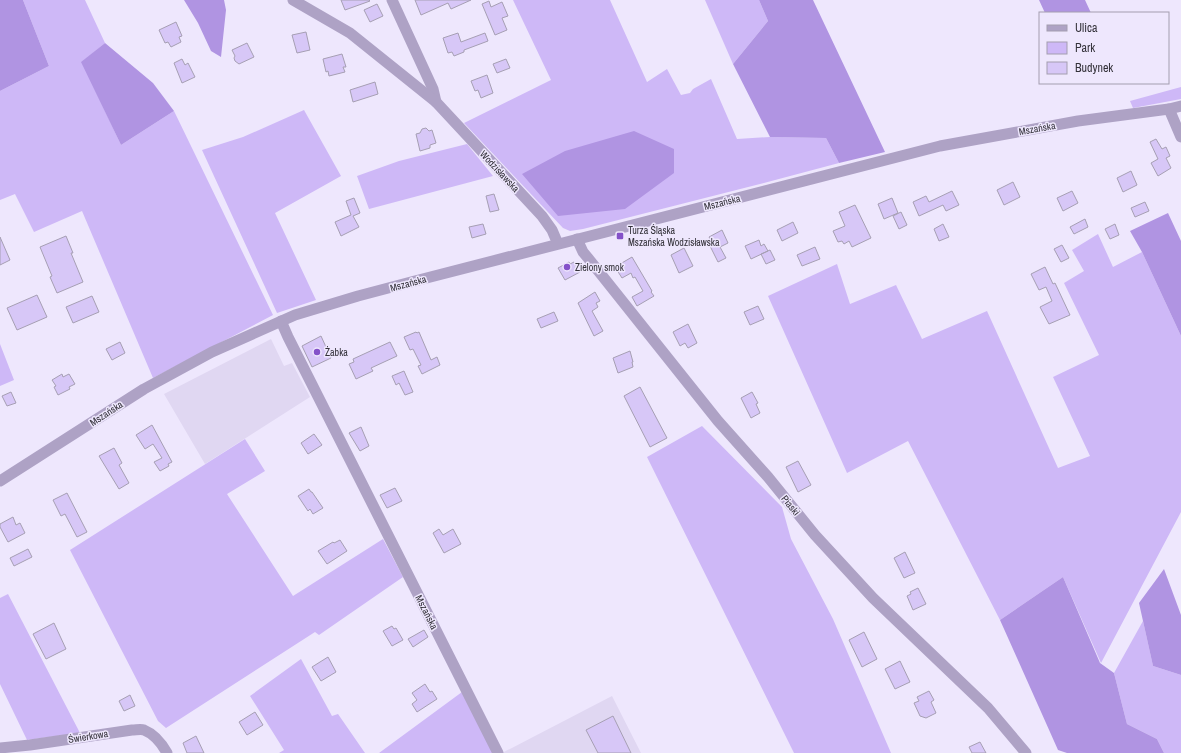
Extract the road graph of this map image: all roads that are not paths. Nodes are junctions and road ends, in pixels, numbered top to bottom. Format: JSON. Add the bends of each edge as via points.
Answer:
{"nodes":[{"id":1,"x":293,"y":0,"type":"edge"},
{"id":2,"x":392,"y":0,"type":"edge"},
{"id":3,"x":436,"y":102,"type":"junction"},
{"id":4,"x":1181,"y":106,"type":"edge"},
{"id":5,"x":1169,"y":109,"type":"junction"},
{"id":6,"x":1181,"y":137,"type":"edge"},
{"id":7,"x":577,"y":239,"type":"junction"},
{"id":8,"x":558,"y":244,"type":"junction"},
{"id":9,"x":281,"y":321,"type":"junction"},
{"id":10,"x":0,"y":481,"type":"edge"},
{"id":11,"x":0,"y":748,"type":"edge"},
{"id":12,"x":167,"y":753,"type":"edge"},
{"id":13,"x":498,"y":753,"type":"edge"},
{"id":14,"x":1026,"y":753,"type":"edge"}],
"edges":[{"from":1,"to":3,"type":"street","name":"Wodzisławska","via":[[350,33]]},
{"from":2,"to":3,"type":"street","name":"Wodzisławska","via":[[433,89]]},
{"from":3,"to":8,"type":"street","name":"Wodzisławska","via":[[540,212]]},
{"from":4,"to":5,"type":"street","name":"Mszańska"},
{"from":5,"to":6,"type":"street"},
{"from":5,"to":7,"type":"street","name":"Mszańska","via":[[1078,121],[940,146]]},
{"from":7,"to":8,"type":"street","name":"Mszańska"},
{"from":7,"to":14,"type":"street","name":"Piaski","via":[[583,252],[718,421],[815,535],[874,598],[988,708]]},
{"from":8,"to":9,"type":"street","name":"Mszańska","via":[[365,294]]},
{"from":9,"to":10,"type":"street","name":"Mszańska","via":[[212,352],[144,389]]},
{"from":9,"to":13,"type":"street","name":"Mszańska"},
{"from":11,"to":12,"type":"street","name":"Świerkowa","via":[[144,730],[160,742]]}]}
